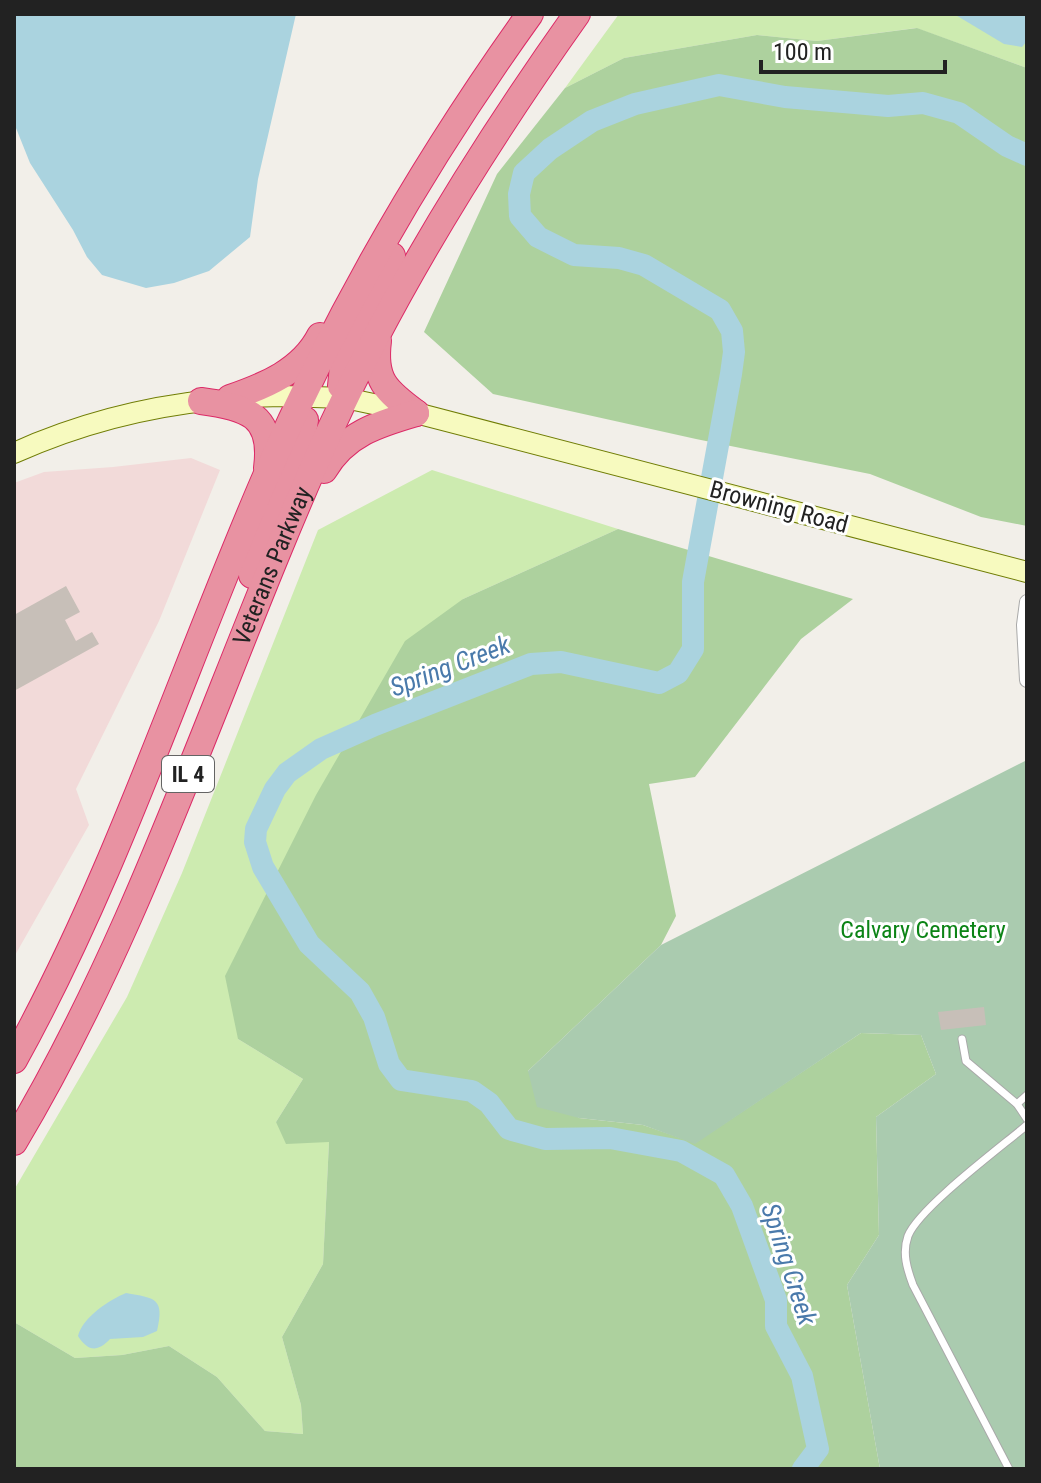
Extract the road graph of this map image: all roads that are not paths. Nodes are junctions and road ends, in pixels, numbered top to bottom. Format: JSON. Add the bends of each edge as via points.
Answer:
{"nodes":[{"id":1,"x":530,"y":14,"type":"edge"},
{"id":2,"x":577,"y":14,"type":"edge"},
{"id":3,"x":486,"y":76,"type":"junction"},
{"id":4,"x":393,"y":225,"type":"junction"},
{"id":5,"x":378,"y":334,"type":"junction"},
{"id":6,"x":303,"y":397,"type":"junction"},
{"id":7,"x":230,"y":398,"type":"junction"},
{"id":8,"x":345,"y":398,"type":"junction"},
{"id":9,"x":201,"y":401,"type":"junction"},
{"id":10,"x":416,"y":413,"type":"junction"},
{"id":11,"x":14,"y":453,"type":"edge"},
{"id":12,"x":266,"y":476,"type":"junction"},
{"id":13,"x":1027,"y":572,"type":"edge"},
{"id":14,"x":269,"y":575,"type":"junction"},
{"id":15,"x":1027,"y":602,"type":"edge"},
{"id":16,"x":1027,"y":680,"type":"edge"},
{"id":17,"x":223,"y":689,"type":"junction"},
{"id":18,"x":962,"y":1039,"type":"dead end"},
{"id":19,"x":14,"y":1060,"type":"edge"},
{"id":20,"x":1027,"y":1095,"type":"edge"},
{"id":21,"x":1017,"y":1104,"type":"junction"},
{"id":22,"x":1027,"y":1122,"type":"edge"},
{"id":23,"x":14,"y":1142,"type":"edge"},
{"id":24,"x":1009,"y":1469,"type":"edge"}],
"edges":[{"from":1,"to":3,"type":"highway","name":"Veterans Parkway","number":"IL 4"},
{"from":2,"to":5,"type":"highway","name":"Veterans Parkway","number":"IL 4","via":[[465,181]]},
{"from":3,"to":4,"type":"highway","name":"Veterans Parkway","number":"IL 4"},
{"from":3,"to":8,"type":"highway","via":[[356,334],[343,366]]},
{"from":4,"to":6,"type":"highway","name":"Veterans Parkway","number":"IL 4"},
{"from":4,"to":7,"type":"highway","via":[[371,241],[308,354],[281,376]]},
{"from":5,"to":8,"type":"highway","name":"Veterans Parkway","number":"IL 4"},
{"from":5,"to":10,"type":"highway","via":[[379,376]]},
{"from":6,"to":7,"type":"street","name":"Browning Road"},
{"from":6,"to":8,"type":"street","name":"Browning Road"},
{"from":6,"to":12,"type":"highway","name":"Veterans Parkway","number":"IL 4"},
{"from":6,"to":17,"type":"highway","via":[[302,438],[239,612]]},
{"from":7,"to":9,"type":"street","name":"Browning Road"},
{"from":8,"to":10,"type":"street","name":"Browning Road"},
{"from":8,"to":14,"type":"highway","name":"Veterans Parkway","number":"IL 4"},
{"from":9,"to":11,"type":"street","name":"Browning Road","via":[[99,422]]},
{"from":9,"to":12,"type":"highway","via":[[245,409],[260,421],[268,444]]},
{"from":10,"to":13,"type":"street","name":"Browning Road"},
{"from":10,"to":14,"type":"highway","via":[[368,428],[334,454],[286,558]]},
{"from":12,"to":19,"type":"highway","name":"Veterans Parkway","number":"IL 4","via":[[108,864]]},
{"from":14,"to":17,"type":"highway","name":"Veterans Parkway","number":"IL 4"},
{"from":15,"to":16,"type":"street"},
{"from":17,"to":23,"type":"highway","name":"Veterans Parkway","number":"IL 4","via":[[102,976]]},
{"from":18,"to":21,"type":"lane","via":[[966,1061]]},
{"from":20,"to":21,"type":"lane"},
{"from":21,"to":22,"type":"lane"},
{"from":22,"to":24,"type":"lane","via":[[925,1213],[909,1234],[905,1257],[913,1285]]}]}
